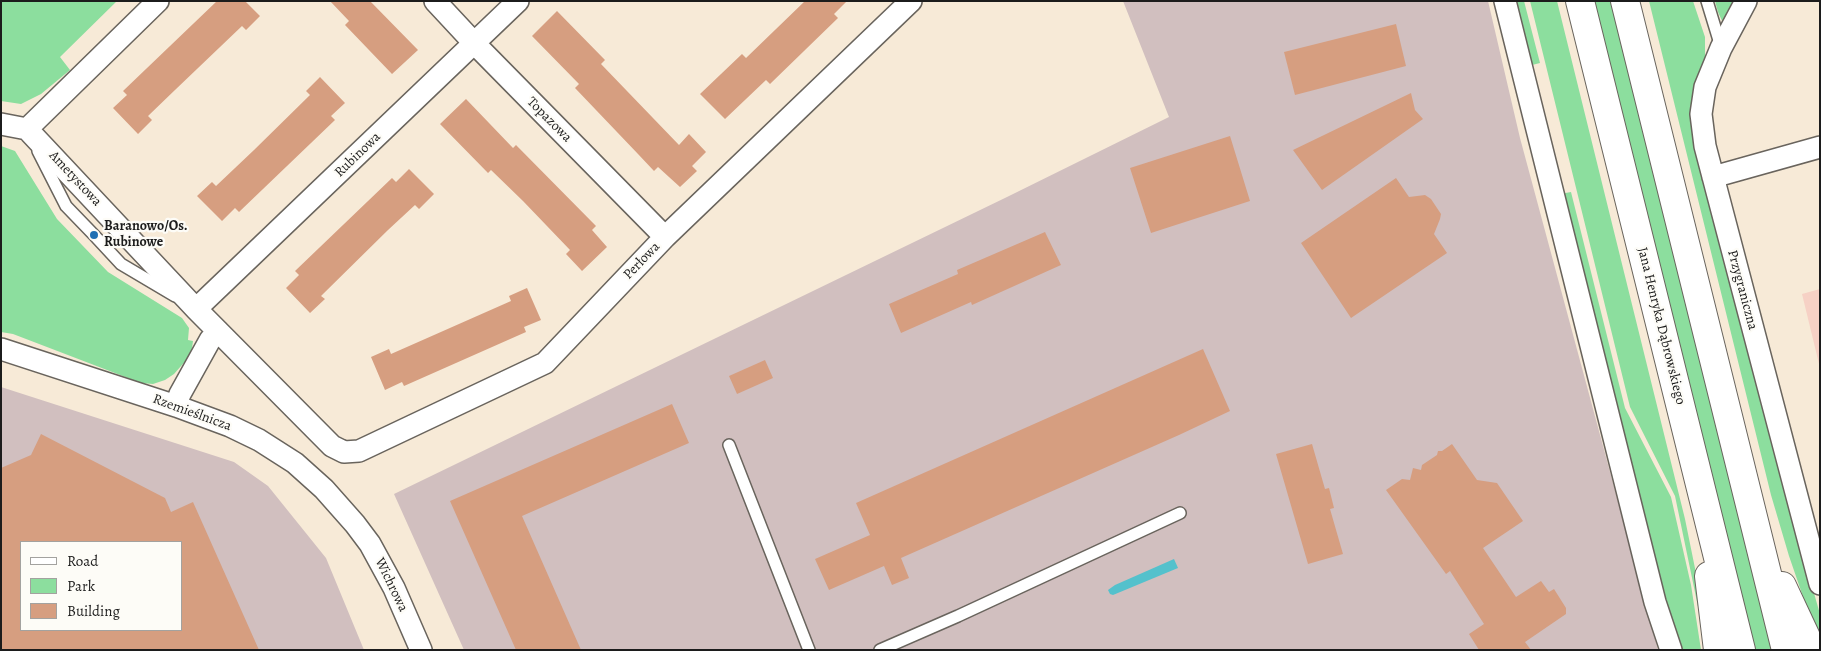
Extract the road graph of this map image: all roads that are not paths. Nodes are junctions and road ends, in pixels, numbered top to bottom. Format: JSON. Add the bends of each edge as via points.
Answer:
{"nodes":[{"id":1,"x":158,"y":1,"type":"edge"},
{"id":2,"x":435,"y":1,"type":"edge"},
{"id":3,"x":518,"y":1,"type":"edge"},
{"id":4,"x":911,"y":1,"type":"edge"},
{"id":5,"x":1505,"y":1,"type":"edge"},
{"id":6,"x":1580,"y":1,"type":"edge"},
{"id":7,"x":1625,"y":1,"type":"edge"},
{"id":8,"x":1706,"y":1,"type":"edge"},
{"id":9,"x":1746,"y":1,"type":"edge"},
{"id":10,"x":475,"y":44,"type":"junction"},
{"id":11,"x":1721,"y":48,"type":"junction"},
{"id":12,"x":1,"y":124,"type":"edge"},
{"id":13,"x":27,"y":129,"type":"junction"},
{"id":14,"x":1820,"y":147,"type":"edge"},
{"id":15,"x":1712,"y":177,"type":"junction"},
{"id":16,"x":665,"y":237,"type":"junction"},
{"id":17,"x":196,"y":309,"type":"junction"},
{"id":18,"x":218,"y":331,"type":"junction"},
{"id":19,"x":1,"y":349,"type":"edge"},
{"id":20,"x":176,"y":406,"type":"junction"},
{"id":21,"x":729,"y":445,"type":"dead end"},
{"id":22,"x":332,"y":446,"type":"joint"},
{"id":23,"x":1702,"y":490,"type":"junction"},
{"id":24,"x":1180,"y":513,"type":"dead end"},
{"id":25,"x":355,"y":524,"type":"joint"},
{"id":26,"x":1758,"y":535,"type":"junction"},
{"id":27,"x":1820,"y":584,"type":"edge"},
{"id":28,"x":421,"y":650,"type":"edge"},
{"id":29,"x":809,"y":650,"type":"edge"},
{"id":30,"x":880,"y":650,"type":"edge"},
{"id":31,"x":1671,"y":650,"type":"edge"},
{"id":32,"x":1718,"y":650,"type":"edge"},
{"id":33,"x":1741,"y":650,"type":"edge"},
{"id":34,"x":1786,"y":650,"type":"edge"},
{"id":35,"x":1812,"y":650,"type":"edge"}],
"edges":[{"from":1,"to":13,"type":"street"},
{"from":2,"to":10,"type":"street","name":"Topazowa"},
{"from":3,"to":10,"type":"street","name":"Rubinowa"},
{"from":4,"to":16,"type":"street","name":"Perłowa"},
{"from":5,"to":31,"type":"street","via":[[1655,602]]},
{"from":6,"to":23,"type":"main road","name":"Jana Henryka Dąbrowskiego"},
{"from":7,"to":26,"type":"main road"},
{"from":8,"to":11,"type":"lane"},
{"from":9,"to":11,"type":"street","name":"Przygraniczna"},
{"from":10,"to":16,"type":"street","name":"Topazowa"},
{"from":10,"to":17,"type":"street","name":"Rubinowa"},
{"from":11,"to":15,"type":"street","name":"Przygraniczna","via":[[1705,87],[1701,114]]},
{"from":12,"to":13,"type":"street"},
{"from":13,"to":17,"type":"street","name":"Ametystowa"},
{"from":14,"to":15,"type":"street"},
{"from":15,"to":27,"type":"street","name":"Przygraniczna"},
{"from":16,"to":22,"type":"street","name":"Perłowa","via":[[545,363],[359,451],[344,452]]},
{"from":17,"to":18,"type":"street","name":"Ametystowa"},
{"from":18,"to":20,"type":"street"},
{"from":18,"to":22,"type":"street","name":"Ametystowa"},
{"from":19,"to":20,"type":"street","name":"Rzemieślnicza"},
{"from":20,"to":25,"type":"street","name":"Rzemieślnicza","via":[[230,426],[295,463]]},
{"from":21,"to":29,"type":"lane"},
{"from":23,"to":32,"type":"main road"},
{"from":23,"to":33,"type":"main road","name":"Jana Henryka Dąbrowskiego"},
{"from":24,"to":30,"type":"lane"},
{"from":25,"to":28,"type":"street","name":"Wichrowa","via":[[381,564]]},
{"from":26,"to":34,"type":"main road"},
{"from":26,"to":35,"type":"main road"}]}
